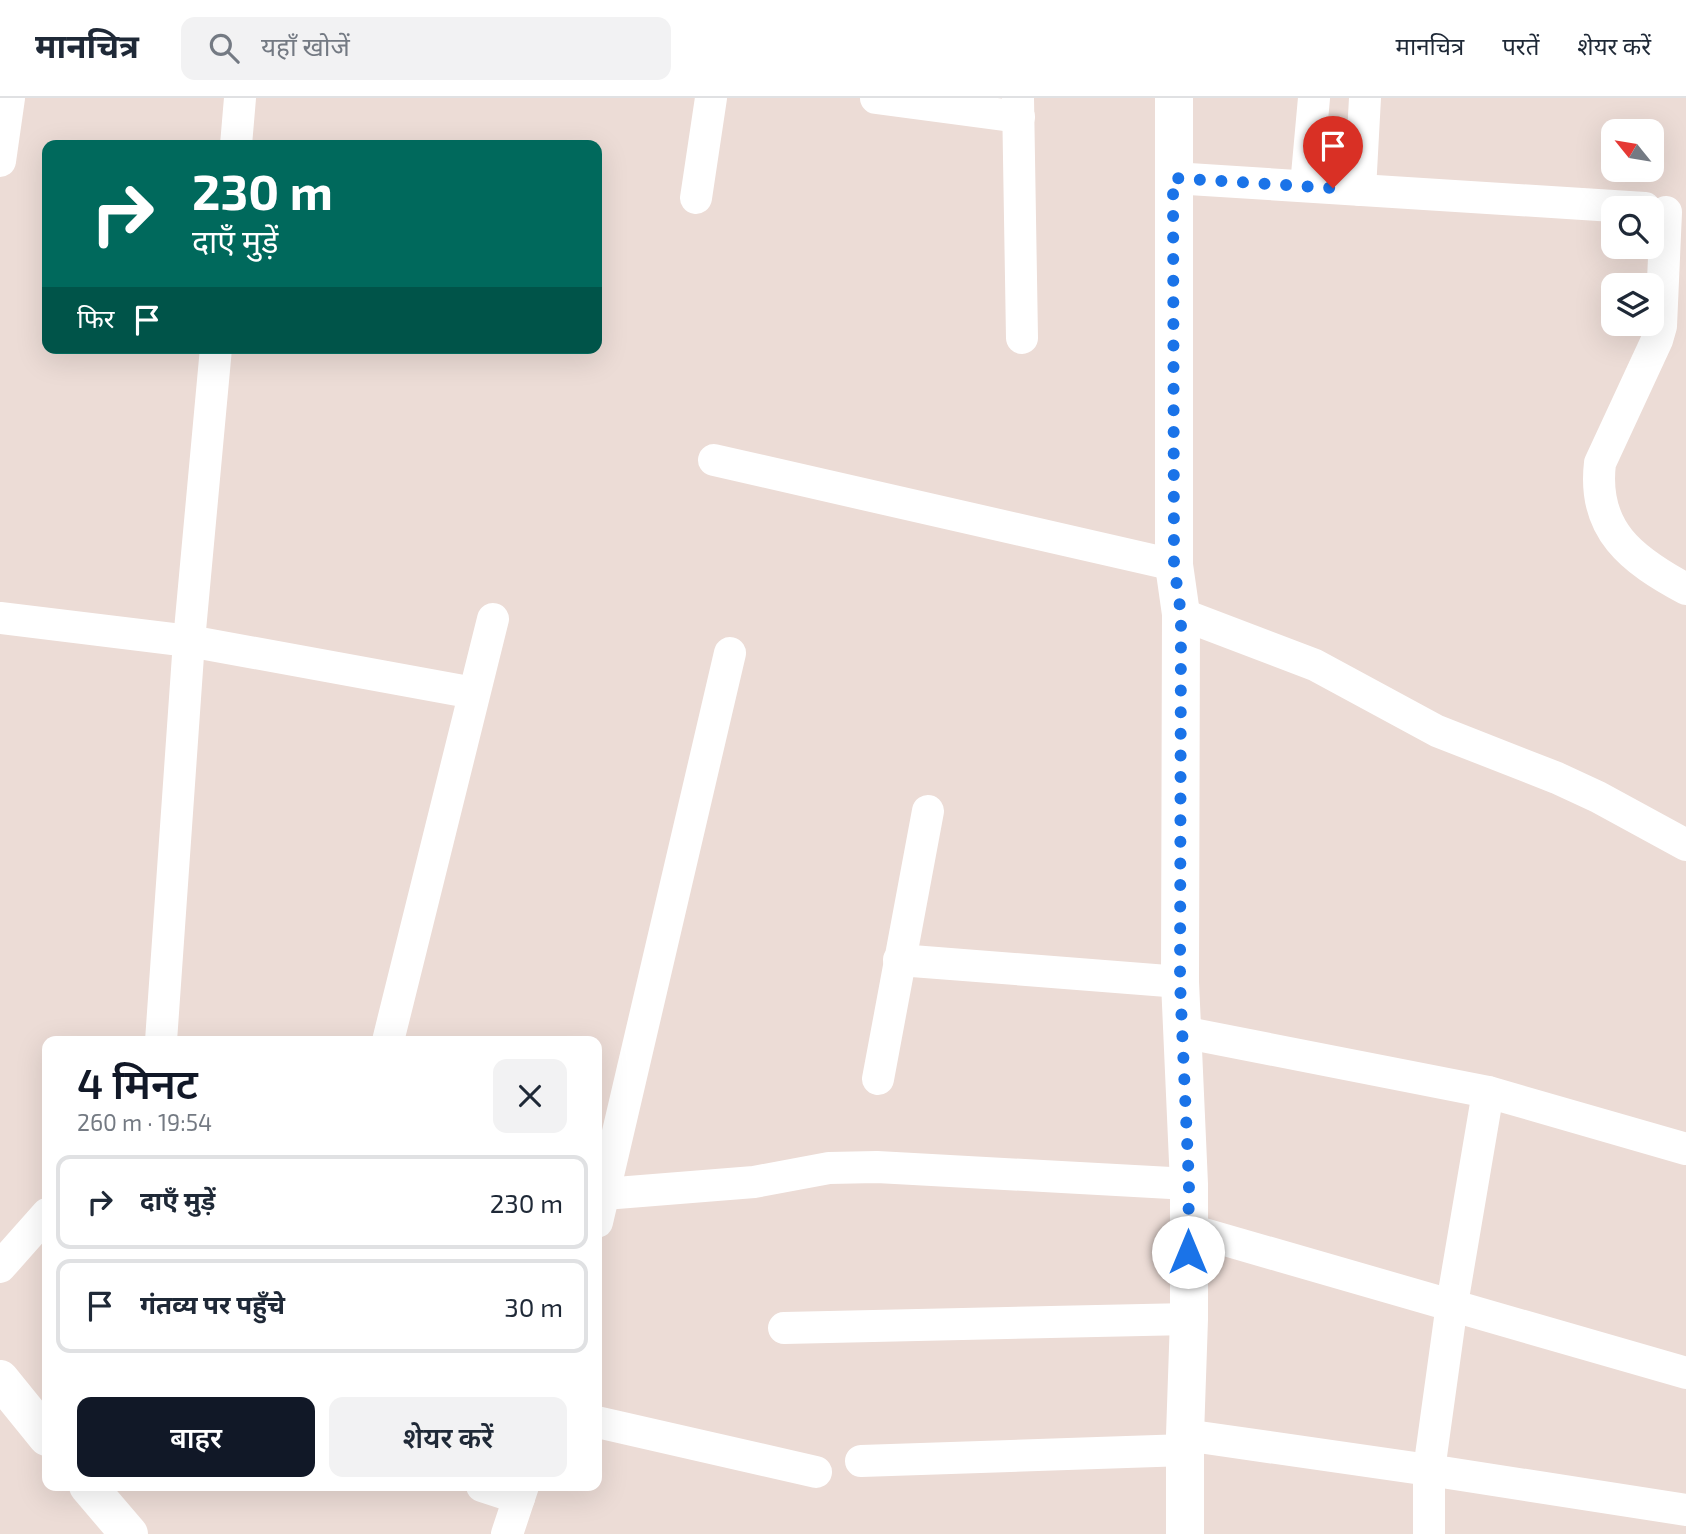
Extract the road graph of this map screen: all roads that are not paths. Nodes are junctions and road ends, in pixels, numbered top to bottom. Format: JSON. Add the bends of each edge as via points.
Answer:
{"nodes":[{"id":1,"x":9,"y":98,"type":"edge"},
{"id":2,"x":240,"y":98,"type":"edge"},
{"id":3,"x":711,"y":98,"type":"edge"},
{"id":4,"x":877,"y":98,"type":"edge"},
{"id":5,"x":1174,"y":98,"type":"edge"},
{"id":6,"x":1314,"y":98,"type":"edge"},
{"id":7,"x":1365,"y":98,"type":"edge"},
{"id":8,"x":1018,"y":108,"type":"edge"},
{"id":9,"x":236,"y":140,"type":"edge"},
{"id":10,"x":0,"y":161,"type":"edge"},
{"id":11,"x":1173,"y":178,"type":"junction"},
{"id":12,"x":1306,"y":186,"type":"junction"},
{"id":13,"x":1360,"y":190,"type":"junction"},
{"id":14,"x":696,"y":198,"type":"dead end"},
{"id":15,"x":1601,"y":207,"type":"edge"},
{"id":16,"x":1664,"y":231,"type":"edge"},
{"id":17,"x":1674,"y":333,"type":"edge"},
{"id":18,"x":1022,"y":338,"type":"dead end"},
{"id":19,"x":215,"y":354,"type":"edge"},
{"id":20,"x":714,"y":460,"type":"dead end"},
{"id":21,"x":1174,"y":565,"type":"junction"},
{"id":22,"x":1686,"y":590,"type":"edge"},
{"id":23,"x":1181,"y":614,"type":"junction"},
{"id":24,"x":0,"y":618,"type":"edge"},
{"id":25,"x":493,"y":620,"type":"dead end"},
{"id":26,"x":188,"y":641,"type":"junction"},
{"id":27,"x":730,"y":653,"type":"dead end"},
{"id":28,"x":474,"y":693,"type":"junction"},
{"id":29,"x":928,"y":811,"type":"dead end"},
{"id":30,"x":1686,"y":845,"type":"edge"},
{"id":31,"x":899,"y":961,"type":"junction"},
{"id":32,"x":1180,"y":982,"type":"junction"},
{"id":33,"x":1182,"y":1032,"type":"junction"},
{"id":34,"x":161,"y":1036,"type":"edge"},
{"id":35,"x":389,"y":1036,"type":"edge"},
{"id":36,"x":878,"y":1079,"type":"dead end"},
{"id":37,"x":1488,"y":1093,"type":"junction"},
{"id":38,"x":1686,"y":1149,"type":"edge"},
{"id":39,"x":1189,"y":1184,"type":"junction"},
{"id":40,"x":602,"y":1204,"type":"edge"},
{"id":41,"x":602,"y":1208,"type":"edge"},
{"id":42,"x":42,"y":1220,"type":"edge"},
{"id":43,"x":1187,"y":1229,"type":"junction"},
{"id":44,"x":0,"y":1267,"type":"edge"},
{"id":45,"x":1452,"y":1304,"type":"junction"},
{"id":46,"x":1189,"y":1319,"type":"junction"},
{"id":47,"x":784,"y":1328,"type":"dead end"},
{"id":48,"x":1686,"y":1373,"type":"edge"},
{"id":49,"x":0,"y":1379,"type":"edge"},
{"id":50,"x":602,"y":1423,"type":"edge"},
{"id":51,"x":42,"y":1431,"type":"edge"},
{"id":52,"x":1186,"y":1442,"type":"junction"},
{"id":53,"x":861,"y":1461,"type":"dead end"},
{"id":54,"x":1429,"y":1469,"type":"junction"},
{"id":55,"x":816,"y":1472,"type":"dead end"},
{"id":56,"x":92,"y":1491,"type":"edge"},
{"id":57,"x":521,"y":1492,"type":"edge"},
{"id":58,"x":1686,"y":1510,"type":"edge"},
{"id":59,"x":129,"y":1534,"type":"edge"},
{"id":60,"x":508,"y":1534,"type":"edge"},
{"id":61,"x":1185,"y":1534,"type":"edge"},
{"id":62,"x":1429,"y":1534,"type":"edge"}],
"edges":[{"from":1,"to":10,"type":"street"},
{"from":2,"to":9,"type":"street"},
{"from":3,"to":14,"type":"street"},
{"from":4,"to":8,"type":"street"},
{"from":5,"to":11,"type":"street"},
{"from":6,"to":12,"type":"street"},
{"from":7,"to":13,"type":"street"},
{"from":8,"to":18,"type":"street"},
{"from":11,"to":12,"type":"street"},
{"from":11,"to":21,"type":"street"},
{"from":12,"to":13,"type":"street"},
{"from":13,"to":15,"type":"street"},
{"from":16,"to":17,"type":"street"},
{"from":17,"to":22,"type":"street","via":[[1657,340],[1600,463],[1597,483],[1611,530],[1633,556]]},
{"from":19,"to":26,"type":"street"},
{"from":20,"to":21,"type":"street"},
{"from":21,"to":23,"type":"street"},
{"from":23,"to":30,"type":"street","via":[[1315,665],[1428,727],[1558,778]]},
{"from":23,"to":32,"type":"street"},
{"from":24,"to":26,"type":"street"},
{"from":25,"to":28,"type":"street"},
{"from":26,"to":28,"type":"street"},
{"from":26,"to":34,"type":"street"},
{"from":27,"to":40,"type":"street"},
{"from":28,"to":35,"type":"street"},
{"from":29,"to":31,"type":"street"},
{"from":31,"to":32,"type":"street"},
{"from":31,"to":36,"type":"street"},
{"from":32,"to":33,"type":"street"},
{"from":33,"to":37,"type":"street"},
{"from":33,"to":39,"type":"street"},
{"from":37,"to":38,"type":"street"},
{"from":37,"to":45,"type":"street"},
{"from":39,"to":41,"type":"street","via":[[841,1168]]},
{"from":39,"to":43,"type":"street"},
{"from":42,"to":44,"type":"street"},
{"from":43,"to":45,"type":"street"},
{"from":43,"to":46,"type":"street"},
{"from":45,"to":48,"type":"street"},
{"from":45,"to":54,"type":"street"},
{"from":46,"to":47,"type":"street"},
{"from":46,"to":52,"type":"street"},
{"from":49,"to":51,"type":"street"},
{"from":50,"to":55,"type":"street"},
{"from":52,"to":53,"type":"street"},
{"from":52,"to":54,"type":"street"},
{"from":52,"to":61,"type":"street"},
{"from":54,"to":58,"type":"street"},
{"from":54,"to":62,"type":"street"},
{"from":56,"to":59,"type":"street"},
{"from":57,"to":60,"type":"street"}]}
